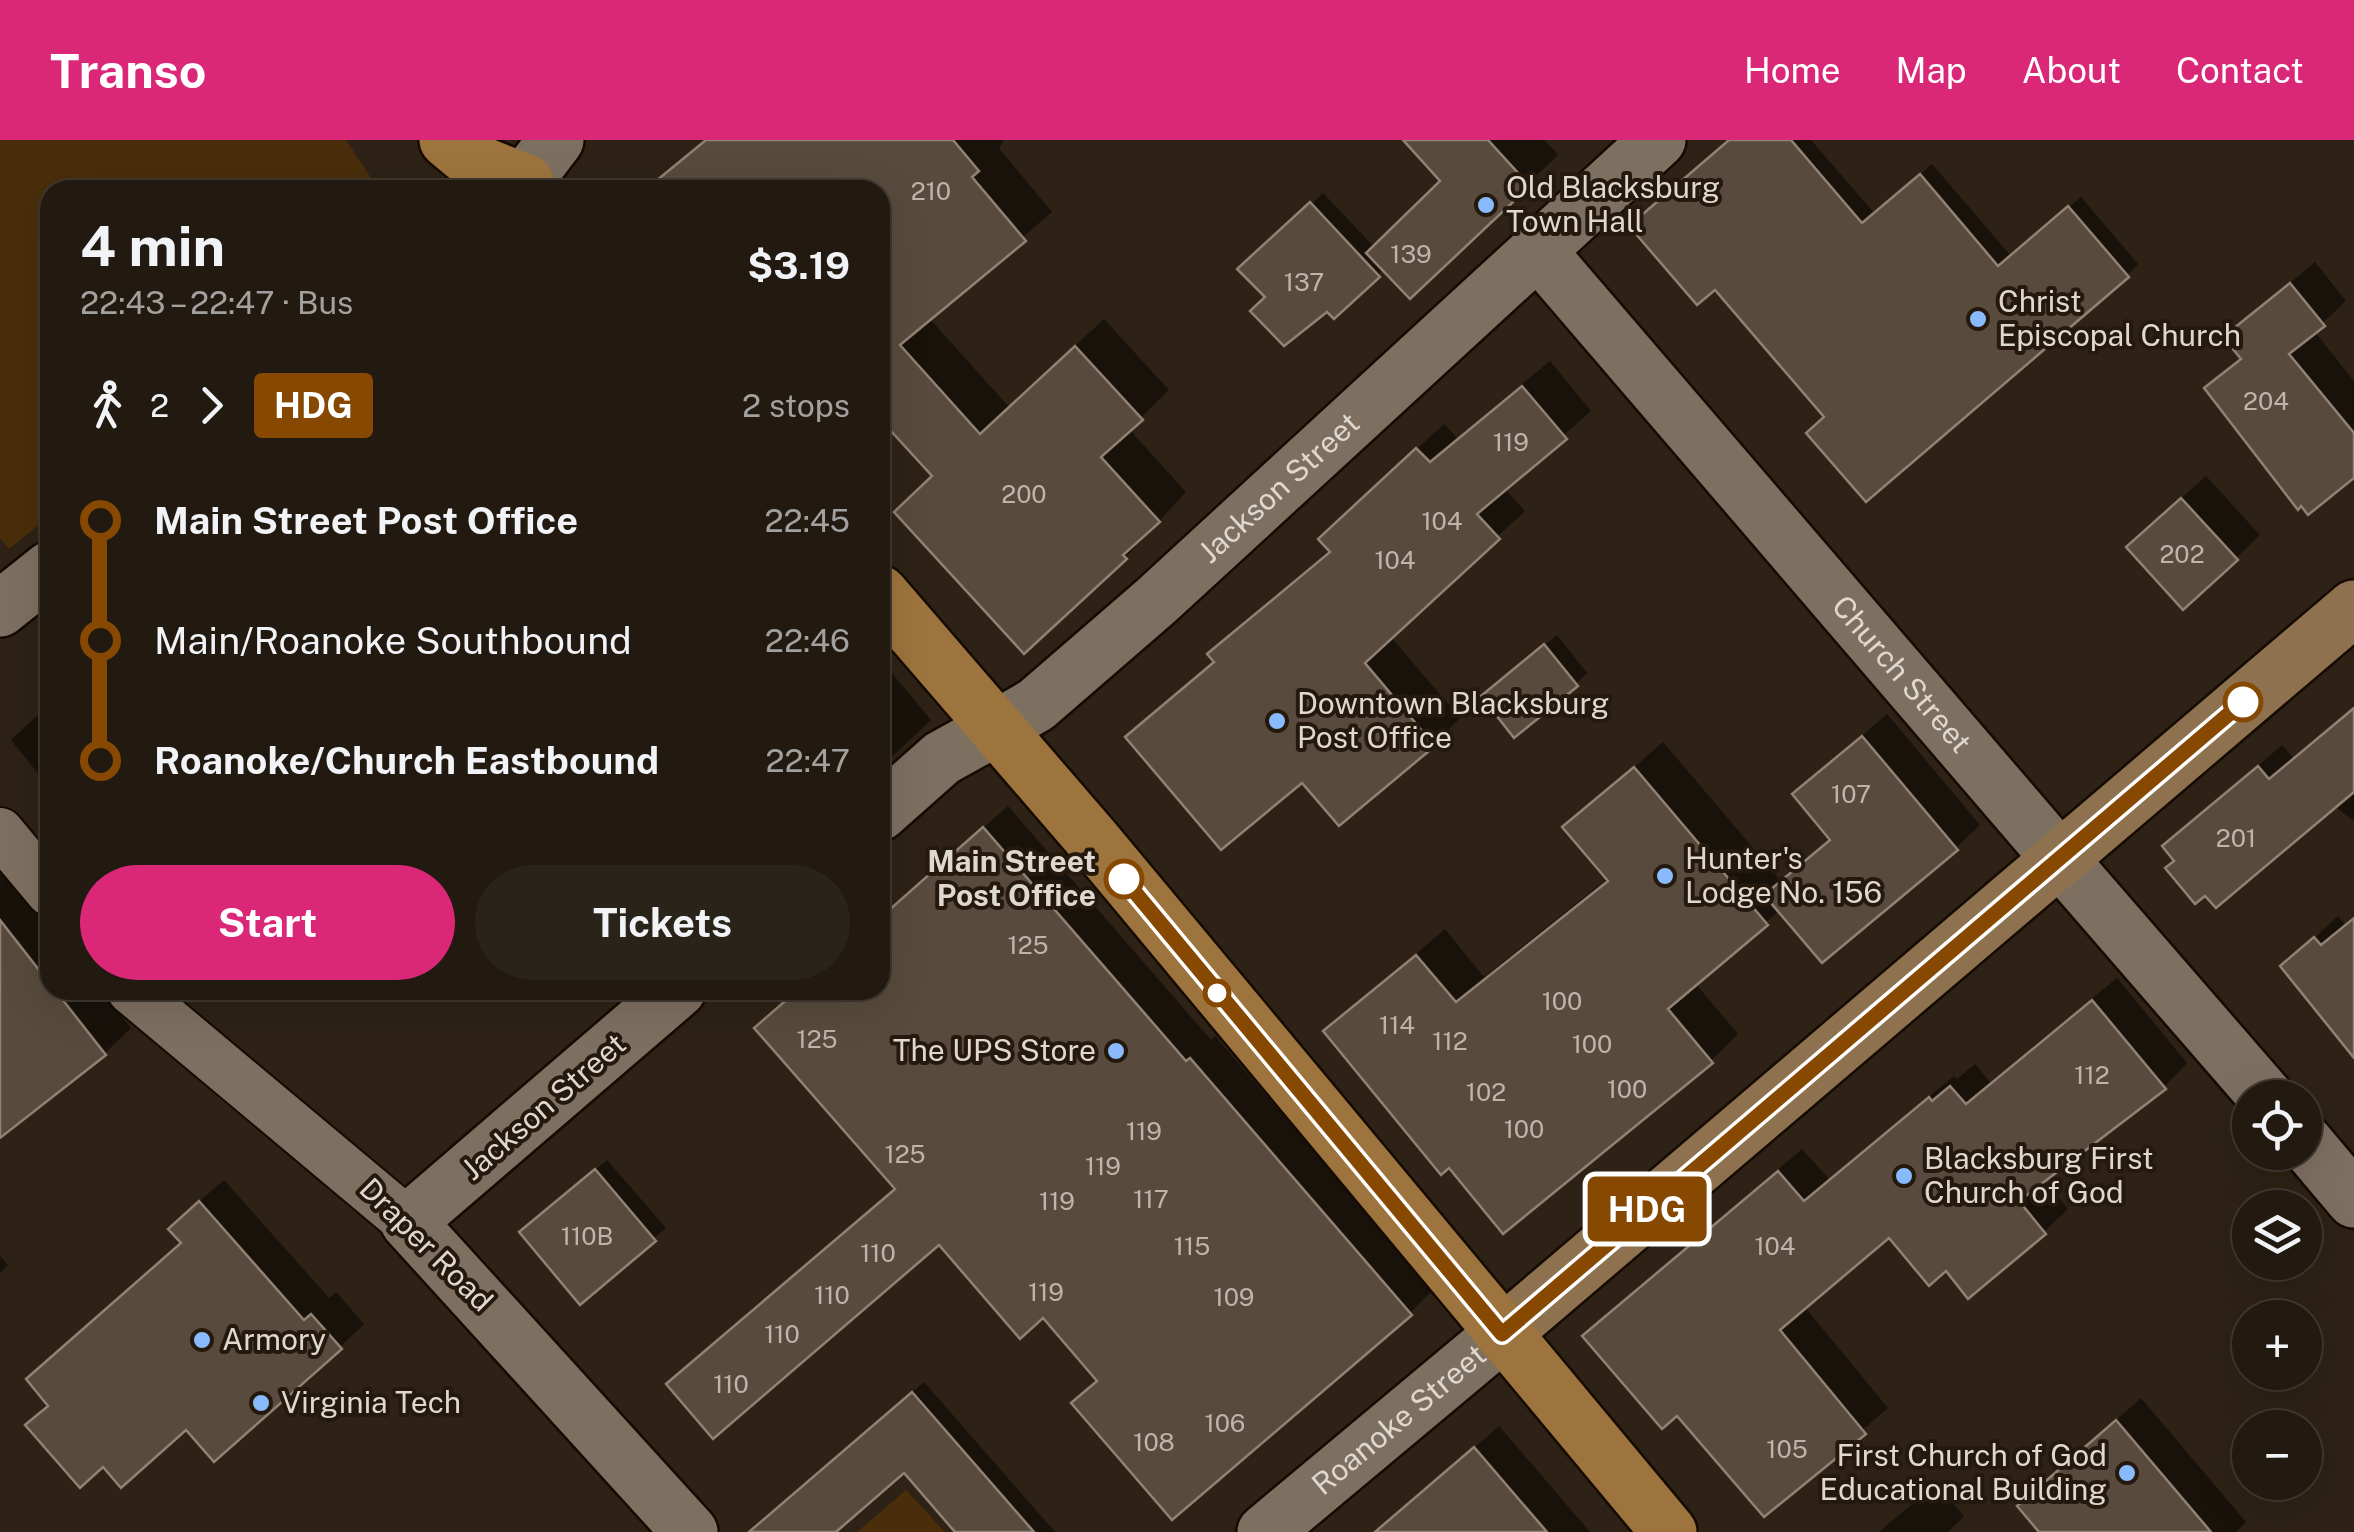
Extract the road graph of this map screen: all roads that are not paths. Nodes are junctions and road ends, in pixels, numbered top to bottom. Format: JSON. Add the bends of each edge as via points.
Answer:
{"nodes":[{"id":1,"x":447,"y":140,"type":"edge"},
{"id":2,"x":1658,"y":140,"type":"edge"},
{"id":3,"x":529,"y":168,"type":"edge"},
{"id":4,"x":1538,"y":251,"type":"junction"},
{"id":5,"x":40,"y":578,"type":"edge"},
{"id":6,"x":890,"y":605,"type":"edge"},
{"id":7,"x":2354,"y":608,"type":"edge"},
{"id":8,"x":0,"y":609,"type":"edge"},
{"id":9,"x":998,"y":727,"type":"junction"},
{"id":10,"x":890,"y":804,"type":"edge"},
{"id":11,"x":0,"y":832,"type":"edge"},
{"id":12,"x":2058,"y":857,"type":"junction"},
{"id":13,"x":40,"y":880,"type":"edge"},
{"id":14,"x":143,"y":1000,"type":"edge"},
{"id":15,"x":666,"y":1000,"type":"edge"},
{"id":16,"x":2251,"y":1080,"type":"edge"},
{"id":17,"x":2322,"y":1162,"type":"edge"},
{"id":18,"x":2354,"y":1200,"type":"edge"},
{"id":19,"x":408,"y":1222,"type":"junction"},
{"id":20,"x":1502,"y":1334,"type":"junction"},
{"id":21,"x":690,"y":1532,"type":"edge"},
{"id":22,"x":1265,"y":1532,"type":"edge"},
{"id":23,"x":1669,"y":1532,"type":"edge"}],
"edges":[{"from":1,"to":3,"type":"main road","via":[[471,160]]},
{"from":2,"to":4,"type":"street","name":"Jackson Street"},
{"from":4,"to":9,"type":"street","name":"Jackson Street","via":[[1156,602],[1036,705]]},
{"from":4,"to":12,"type":"street","name":"Church Street"},
{"from":5,"to":8,"type":"street"},
{"from":6,"to":9,"type":"main road"},
{"from":7,"to":12,"type":"main road","name":"Roanoke Street"},
{"from":9,"to":10,"type":"street","name":"Jackson Street","via":[[942,758]]},
{"from":9,"to":20,"type":"main road"},
{"from":11,"to":13,"type":"street"},
{"from":12,"to":16,"type":"street","name":"Church Street"},
{"from":12,"to":20,"type":"main road","name":"Roanoke Street"},
{"from":14,"to":19,"type":"street","name":"Draper Road"},
{"from":15,"to":19,"type":"street","name":"Jackson Street"},
{"from":17,"to":18,"type":"street"},
{"from":19,"to":21,"type":"street","name":"Draper Road"},
{"from":20,"to":22,"type":"street","name":"Roanoke Street"},
{"from":20,"to":23,"type":"main road"}]}
